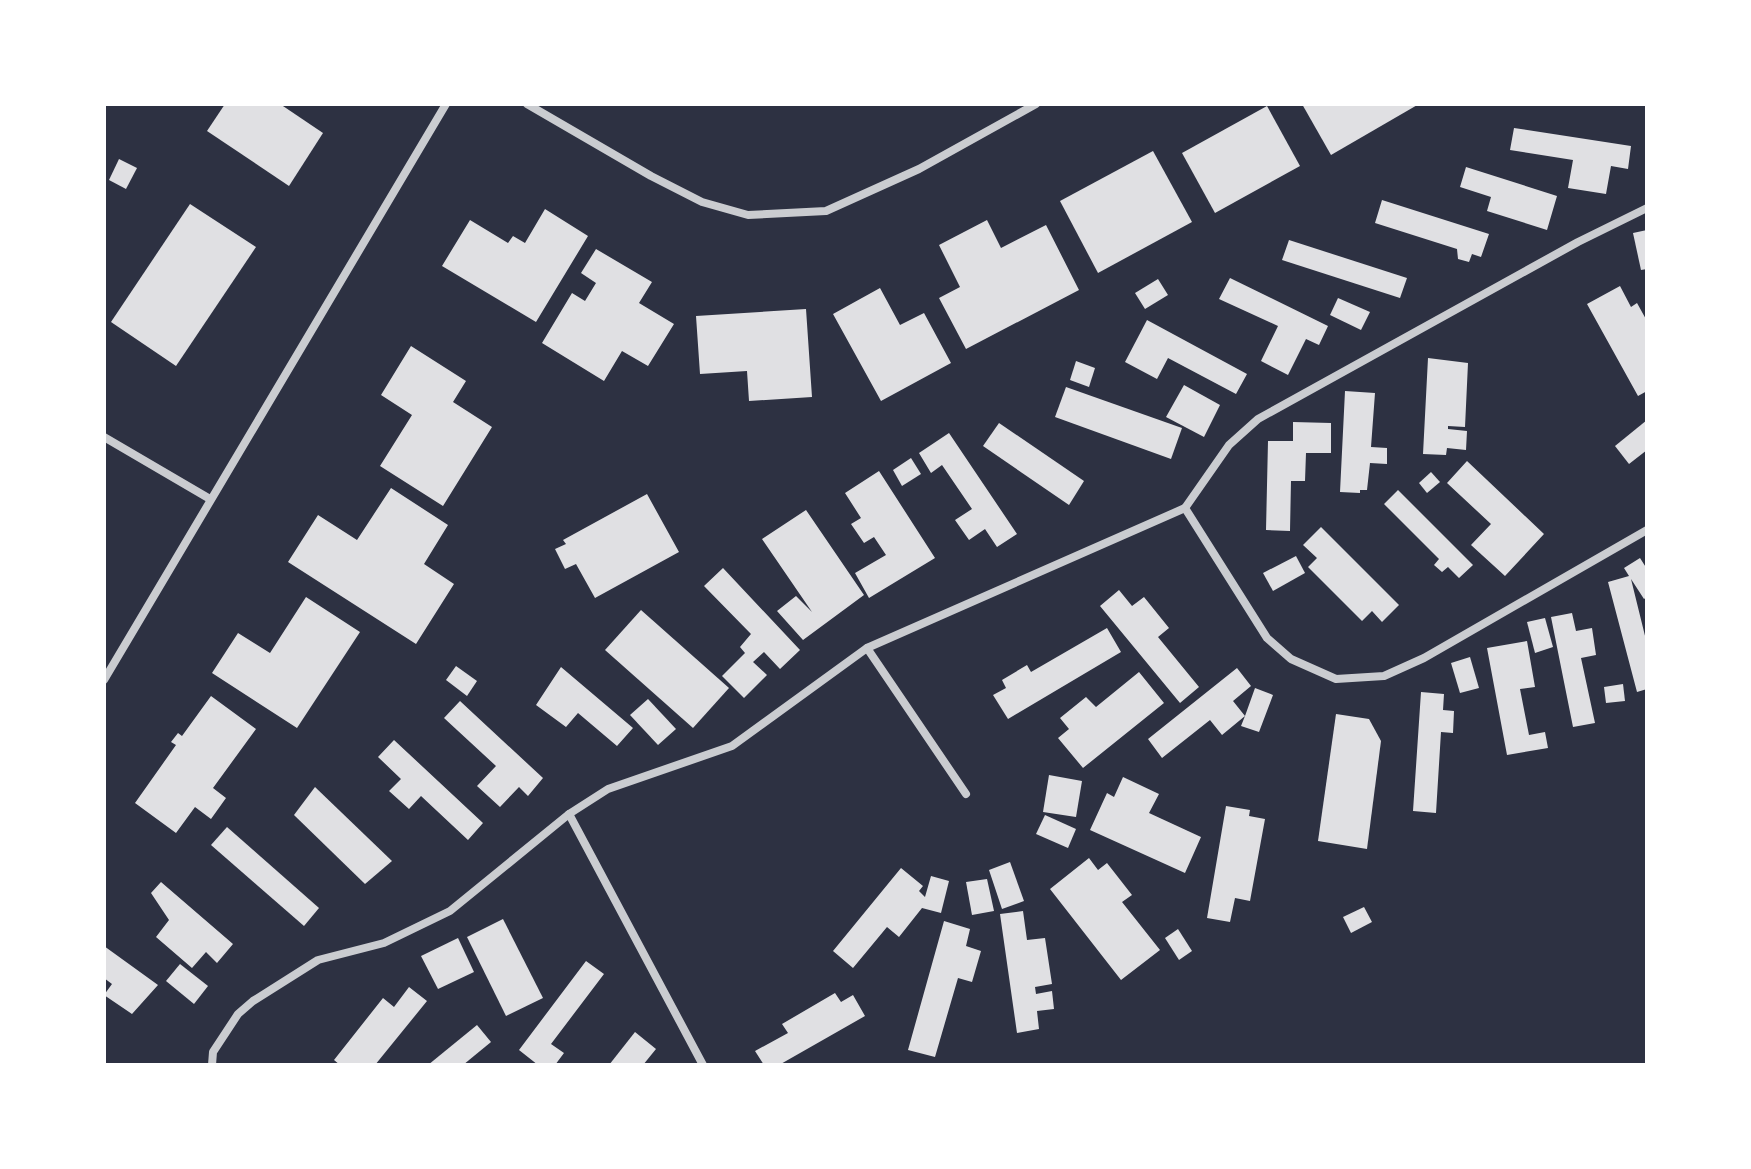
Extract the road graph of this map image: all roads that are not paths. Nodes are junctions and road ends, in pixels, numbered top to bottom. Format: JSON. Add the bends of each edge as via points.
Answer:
{"nodes":[{"id":1,"x":446,"y":104,"type":"edge"},
{"id":2,"x":527,"y":104,"type":"edge"},
{"id":3,"x":1036,"y":104,"type":"edge"},
{"id":4,"x":1647,"y":208,"type":"edge"},
{"id":5,"x":104,"y":437,"type":"edge"},
{"id":6,"x":210,"y":499,"type":"junction"},
{"id":7,"x":1185,"y":508,"type":"junction"},
{"id":8,"x":1647,"y":530,"type":"edge"},
{"id":9,"x":867,"y":648,"type":"junction"},
{"id":10,"x":104,"y":680,"type":"edge"},
{"id":11,"x":966,"y":794,"type":"dead end"},
{"id":12,"x":569,"y":814,"type":"junction"},
{"id":13,"x":212,"y":1065,"type":"edge"},
{"id":14,"x":703,"y":1065,"type":"edge"}],
"edges":[{"from":1,"to":6,"type":"street"},
{"from":2,"to":3,"type":"street","via":[[702,202],[748,215],[826,211],[919,169]]},
{"from":4,"to":7,"type":"street","via":[[1258,419],[1229,445]]},
{"from":5,"to":6,"type":"street"},
{"from":6,"to":10,"type":"street"},
{"from":7,"to":8,"type":"street","via":[[1267,638],[1291,659],[1336,679],[1384,676],[1424,658]]},
{"from":7,"to":9,"type":"street"},
{"from":9,"to":11,"type":"street"},
{"from":9,"to":12,"type":"street","via":[[732,746],[608,789]]},
{"from":12,"to":13,"type":"street","via":[[450,911],[384,943],[318,960],[253,1001],[213,1052]]},
{"from":12,"to":14,"type":"street"}]}
